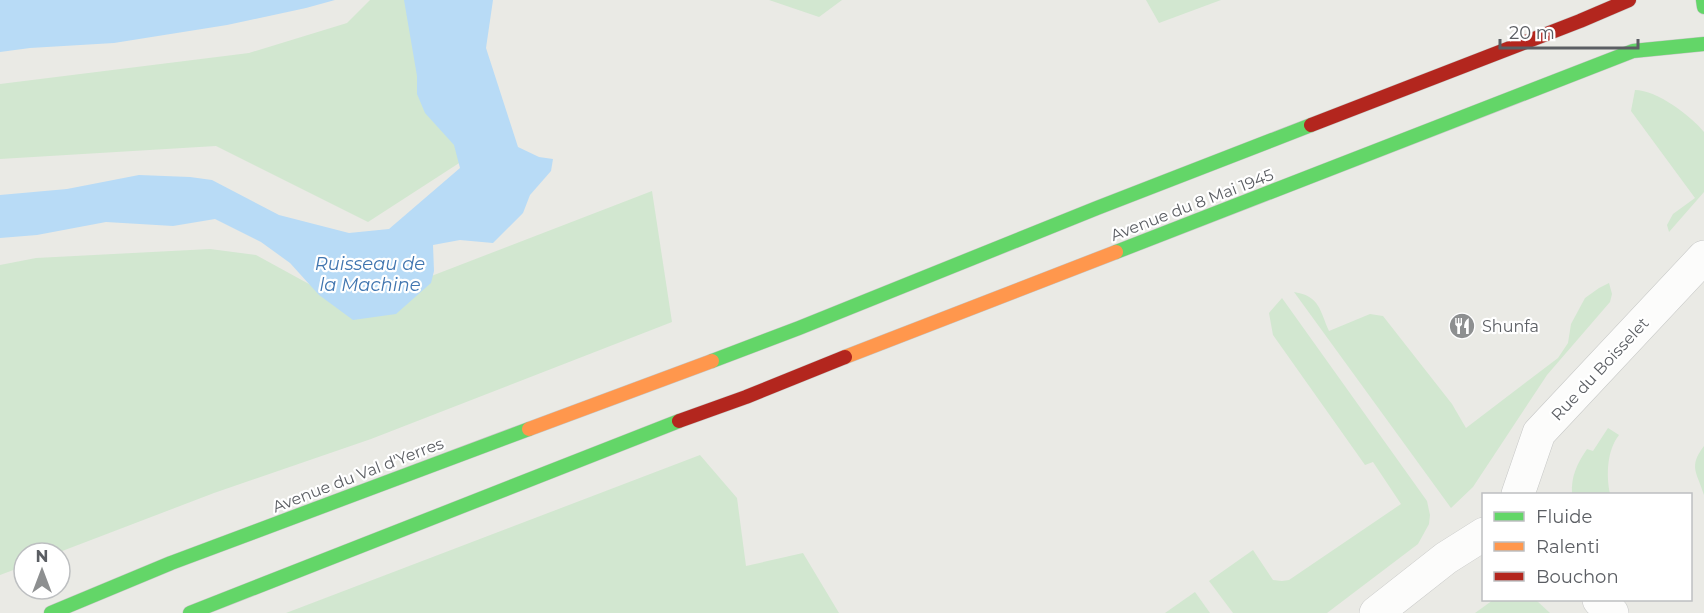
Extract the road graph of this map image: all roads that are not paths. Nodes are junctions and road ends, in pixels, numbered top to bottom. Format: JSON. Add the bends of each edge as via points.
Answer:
{"nodes":[{"id":1,"x":1629,"y":0,"type":"edge"},
{"id":2,"x":1703,"y":0,"type":"edge"},
{"id":3,"x":1704,"y":7,"type":"edge"},
{"id":4,"x":1704,"y":44,"type":"edge"},
{"id":5,"x":1704,"y":257,"type":"edge"},
{"id":6,"x":679,"y":373,"type":"joint"},
{"id":7,"x":1519,"y":493,"type":"edge"},
{"id":8,"x":1482,"y":535,"type":"edge"},
{"id":9,"x":1600,"y":601,"type":"edge"},
{"id":10,"x":51,"y":613,"type":"edge"},
{"id":11,"x":190,"y":613,"type":"edge"},
{"id":12,"x":1376,"y":613,"type":"edge"},
{"id":13,"x":1612,"y":613,"type":"edge"}],
"edges":[{"from":1,"to":6,"type":"main road","name":"Avenue du 8 Mai 1945"},
{"from":2,"to":3,"type":"main road"},
{"from":4,"to":11,"type":"main road","name":"Avenue du 8 Mai 1945","via":[[1633,51]]},
{"from":5,"to":7,"type":"street","name":"Rue du Boisselet","via":[[1539,433]]},
{"from":6,"to":10,"type":"main road","name":"Avenue du Val d'Yerres","via":[[171,563]]},
{"from":8,"to":12,"type":"street"},
{"from":9,"to":13,"type":"street"}]}
